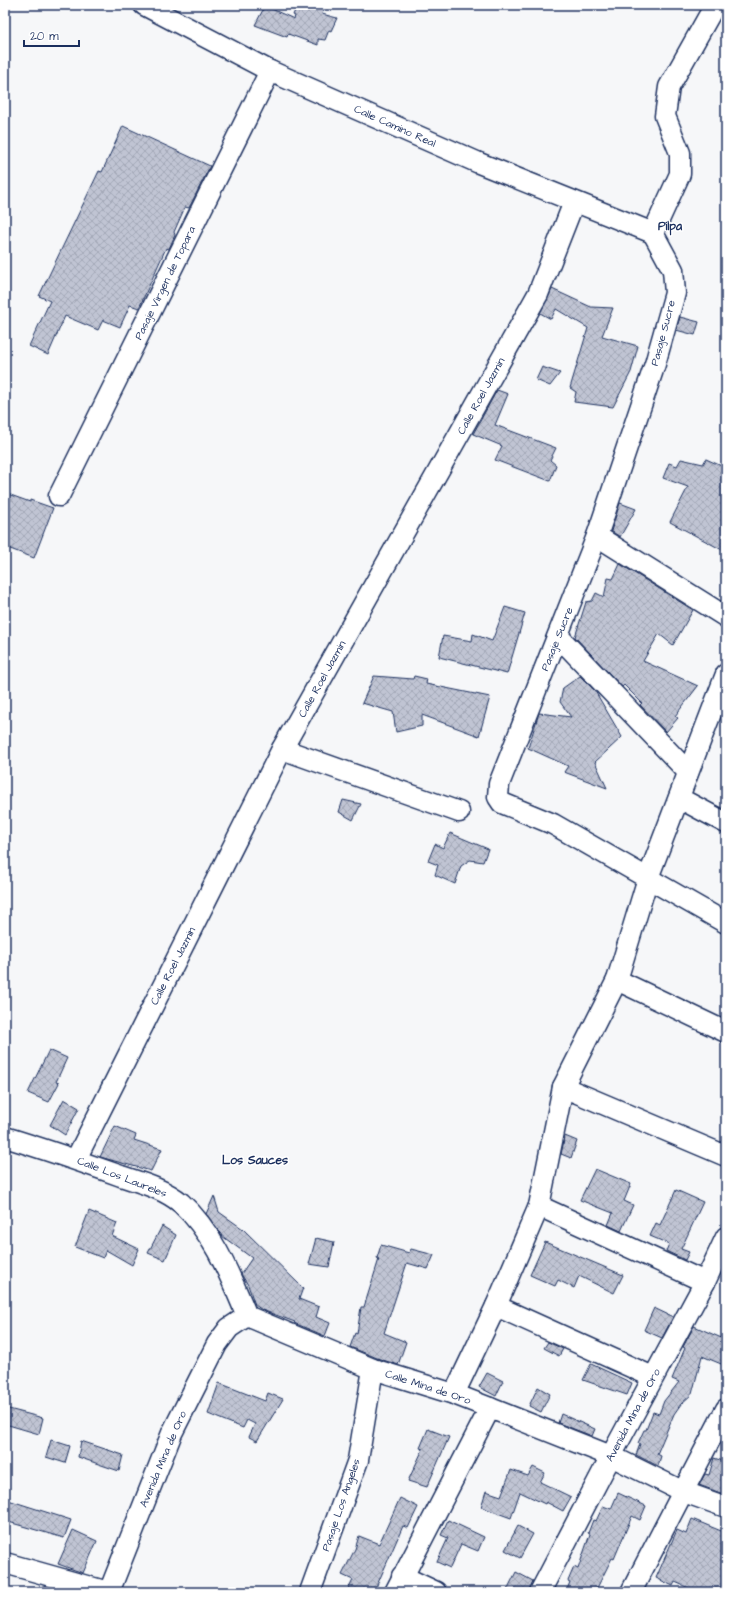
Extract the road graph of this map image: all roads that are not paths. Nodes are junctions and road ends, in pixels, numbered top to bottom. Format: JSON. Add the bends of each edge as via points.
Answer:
{"nodes":[{"id":1,"x":144,"y":5,"type":"edge"},
{"id":2,"x":715,"y":5,"type":"edge"},
{"id":3,"x":270,"y":71,"type":"junction"},
{"id":4,"x":574,"y":202,"type":"junction"},
{"id":5,"x":653,"y":233,"type":"junction"},
{"id":6,"x":59,"y":496,"type":"dead end"},
{"id":7,"x":597,"y":536,"type":"junction"},
{"id":8,"x":726,"y":617,"type":"edge"},
{"id":9,"x":558,"y":636,"type":"junction"},
{"id":10,"x":726,"y":674,"type":"edge"},
{"id":11,"x":282,"y":749,"type":"junction"},
{"id":12,"x":688,"y":772,"type":"junction"},
{"id":13,"x":679,"y":798,"type":"junction"},
{"id":14,"x":459,"y":812,"type":"dead end"},
{"id":15,"x":726,"y":823,"type":"edge"},
{"id":16,"x":648,"y":878,"type":"junction"},
{"id":17,"x":726,"y":923,"type":"edge"},
{"id":18,"x":617,"y":980,"type":"junction"},
{"id":19,"x":726,"y":1032,"type":"edge"},
{"id":20,"x":563,"y":1087,"type":"junction"},
{"id":21,"x":5,"y":1137,"type":"edge"},
{"id":22,"x":726,"y":1156,"type":"edge"},
{"id":23,"x":76,"y":1159,"type":"junction"},
{"id":24,"x":539,"y":1206,"type":"junction"},
{"id":25,"x":726,"y":1237,"type":"edge"},
{"id":26,"x":705,"y":1282,"type":"junction"},
{"id":27,"x":496,"y":1306,"type":"junction"},
{"id":28,"x":247,"y":1316,"type":"junction"},
{"id":29,"x":373,"y":1370,"type":"junction"},
{"id":30,"x":653,"y":1377,"type":"junction"},
{"id":31,"x":454,"y":1394,"type":"junction"},
{"id":32,"x":490,"y":1408,"type":"junction"},
{"id":33,"x":726,"y":1409,"type":"edge"},
{"id":34,"x":611,"y":1456,"type":"junction"},
{"id":35,"x":684,"y":1492,"type":"junction"},
{"id":36,"x":726,"y":1507,"type":"edge"},
{"id":37,"x":5,"y":1564,"type":"edge"},
{"id":38,"x":399,"y":1584,"type":"edge"},
{"id":39,"x":108,"y":1592,"type":"edge"},
{"id":40,"x":310,"y":1592,"type":"edge"},
{"id":41,"x":436,"y":1592,"type":"edge"},
{"id":42,"x":540,"y":1592,"type":"edge"},
{"id":43,"x":631,"y":1592,"type":"edge"}],
"edges":[{"from":1,"to":3,"type":"street","name":"Calle Camino Real"},
{"from":2,"to":5,"type":"street","via":[[669,87],[665,116],[680,153],[680,174]]},
{"from":3,"to":4,"type":"street","name":"Calle Camino Real"},
{"from":3,"to":6,"type":"street","name":"Pasaje Virgen de Topara"},
{"from":4,"to":5,"type":"street","name":"Calle Camino Real"},
{"from":4,"to":11,"type":"street","name":"Calle Roel Jazmin","via":[[538,294]]},
{"from":5,"to":7,"type":"street","name":"Pasaje Sucre","via":[[673,270],[675,293],[655,364]]},
{"from":7,"to":8,"type":"street"},
{"from":7,"to":9,"type":"street","name":"Pasaje Sucre"},
{"from":9,"to":12,"type":"street"},
{"from":9,"to":16,"type":"street","name":"Pasaje Sucre","via":[[499,784],[498,796],[502,804],[553,824]]},
{"from":10,"to":12,"type":"street"},
{"from":11,"to":14,"type":"street"},
{"from":11,"to":23,"type":"street","name":"Calle Roel Jazmin"},
{"from":12,"to":13,"type":"street"},
{"from":13,"to":15,"type":"street"},
{"from":13,"to":16,"type":"street"},
{"from":16,"to":17,"type":"street","name":"Pasaje Sucre"},
{"from":16,"to":18,"type":"street"},
{"from":18,"to":19,"type":"street"},
{"from":18,"to":20,"type":"street"},
{"from":20,"to":22,"type":"street"},
{"from":20,"to":24,"type":"street"},
{"from":21,"to":23,"type":"street","name":"Calle Los Laureles"},
{"from":23,"to":28,"type":"street","name":"Calle Los Laureles","via":[[165,1192],[181,1204],[197,1220],[215,1245]]},
{"from":24,"to":26,"type":"street"},
{"from":24,"to":27,"type":"street"},
{"from":25,"to":26,"type":"street","name":"Avenida Mina de Oro"},
{"from":26,"to":30,"type":"street","name":"Avenida Mina de Oro"},
{"from":27,"to":30,"type":"street"},
{"from":27,"to":31,"type":"street"},
{"from":28,"to":29,"type":"street","name":"Calle Mina de Oro"},
{"from":28,"to":39,"type":"street","name":"Avenida Mina de Oro","via":[[229,1328],[217,1344],[172,1433]]},
{"from":29,"to":31,"type":"street","name":"Calle Mina de Oro"},
{"from":29,"to":40,"type":"street","name":"Pasaje Los Angeles","via":[[358,1460]]},
{"from":30,"to":34,"type":"street","name":"Avenida Mina de Oro"},
{"from":31,"to":32,"type":"street","name":"Calle Mina de Oro"},
{"from":32,"to":34,"type":"street","name":"Calle Mina de Oro"},
{"from":32,"to":38,"type":"street"},
{"from":33,"to":35,"type":"street"},
{"from":34,"to":35,"type":"street","name":"Calle Mina de Oro"},
{"from":34,"to":42,"type":"street","name":"Avenida Mina de Oro"},
{"from":35,"to":36,"type":"street","name":"Calle Mina de Oro"},
{"from":35,"to":43,"type":"street"},
{"from":37,"to":39,"type":"street"},
{"from":38,"to":41,"type":"street"}]}
